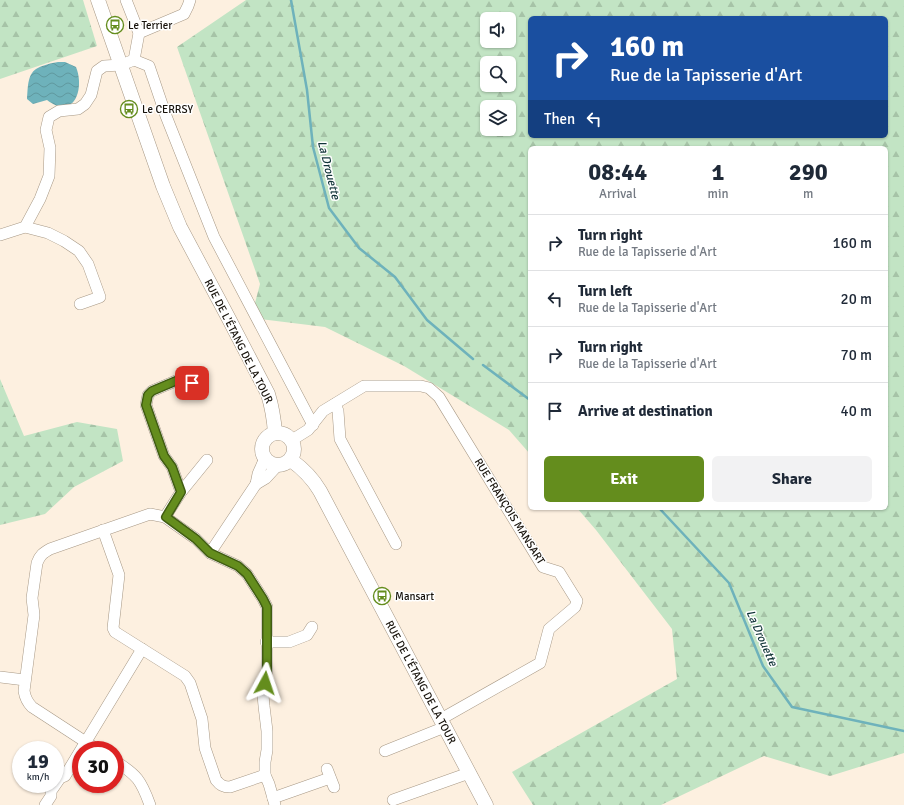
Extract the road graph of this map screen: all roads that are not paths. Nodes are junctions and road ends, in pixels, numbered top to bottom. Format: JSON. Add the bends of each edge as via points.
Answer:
{"nodes":[{"id":1,"x":98,"y":0,"type":"edge"},
{"id":2,"x":126,"y":0,"type":"edge"},
{"id":3,"x":190,"y":0,"type":"edge"},
{"id":4,"x":139,"y":33,"type":"junction"},
{"id":5,"x":134,"y":60,"type":"junction"},
{"id":6,"x":121,"y":65,"type":"junction"},
{"id":7,"x":25,"y":227,"type":"junction"},
{"id":8,"x":0,"y":235,"type":"edge"},
{"id":9,"x":80,"y":304,"type":"dead end"},
{"id":10,"x":192,"y":383,"type":"dead end"},
{"id":11,"x":335,"y":404,"type":"junction"},
{"id":12,"x":313,"y":425,"type":"junction"},
{"id":13,"x":275,"y":433,"type":"junction"},
{"id":14,"x":292,"y":440,"type":"junction"},
{"id":15,"x":207,"y":460,"type":"dead end"},
{"id":16,"x":291,"y":460,"type":"junction"},
{"id":17,"x":271,"y":462,"type":"junction"},
{"id":18,"x":181,"y":492,"type":"junction"},
{"id":19,"x":166,"y":517,"type":"junction"},
{"id":20,"x":103,"y":530,"type":"junction"},
{"id":21,"x":396,"y":544,"type":"dead end"},
{"id":22,"x":210,"y":553,"type":"junction"},
{"id":23,"x":312,"y":627,"type":"dead end"},
{"id":24,"x":266,"y":642,"type":"junction"},
{"id":25,"x":142,"y":649,"type":"junction"},
{"id":26,"x":0,"y":676,"type":"edge"},
{"id":27,"x":26,"y":680,"type":"junction"},
{"id":28,"x":443,"y":723,"type":"junction"},
{"id":29,"x":83,"y":741,"type":"edge"},
{"id":30,"x":86,"y":741,"type":"edge"},
{"id":31,"x":385,"y":751,"type":"dead end"},
{"id":32,"x":72,"y":764,"type":"edge"},
{"id":33,"x":124,"y":767,"type":"edge"},
{"id":34,"x":469,"y":773,"type":"junction"},
{"id":35,"x":265,"y":775,"type":"junction"},
{"id":36,"x":330,"y":778,"type":"dead end"},
{"id":37,"x":393,"y":800,"type":"dead end"},
{"id":38,"x":274,"y":802,"type":"edge"},
{"id":39,"x":44,"y":805,"type":"edge"},
{"id":40,"x":150,"y":805,"type":"edge"},
{"id":41,"x":486,"y":805,"type":"edge"}],
"edges":[{"from":1,"to":6,"type":"main road","name":"RUE DE L'ÉTANG DE LA TOUR"},
{"from":2,"to":4,"type":"street"},
{"from":3,"to":4,"type":"street","via":[[184,14]]},
{"from":4,"to":5,"type":"street"},
{"from":5,"to":6,"type":"street"},
{"from":5,"to":12,"type":"street","via":[[149,66],[214,237]]},
{"from":6,"to":7,"type":"street","via":[[104,66],[97,71],[91,95],[78,109],[59,111],[49,116],[46,130],[50,148],[49,176]]},
{"from":6,"to":13,"type":"main road","name":"RUE DE L'ÉTANG DE LA TOUR","via":[[180,228],[268,394]]},
{"from":7,"to":8,"type":"street"},
{"from":7,"to":9,"type":"street","via":[[48,233],[79,251],[88,264],[100,297]]},
{"from":10,"to":18,"type":"street","via":[[178,380],[152,391],[148,395],[146,405],[164,456],[172,467]]},
{"from":11,"to":12,"type":"street","name":"RUE FRANÇOIS MANSART","via":[[323,412]]},
{"from":11,"to":21,"type":"street","via":[[340,439]]},
{"from":11,"to":28,"type":"street","name":"RUE FRANÇOIS MANSART","via":[[364,386],[429,388],[439,397],[543,567],[559,572],[577,601],[575,607],[549,629],[540,663]]},
{"from":12,"to":14,"type":"street","name":"RUE FRANÇOIS MANSART"},
{"from":13,"to":14,"type":"main road","via":[[284,434]]},
{"from":13,"to":17,"type":"main road","via":[[266,438],[262,448],[262,454]]},
{"from":14,"to":16,"type":"main road","via":[[295,450]]},
{"from":15,"to":18,"type":"street"},
{"from":16,"to":17,"type":"main road","via":[[282,465]]},
{"from":16,"to":28,"type":"main road","name":"RUE DE L'ÉTANG DE LA TOUR","via":[[316,484]]},
{"from":17,"to":22,"type":"street","via":[[258,474],[256,484]]},
{"from":18,"to":19,"type":"street"},
{"from":19,"to":20,"type":"street","via":[[150,514]]},
{"from":19,"to":22,"type":"street"},
{"from":20,"to":25,"type":"street","via":[[119,575],[113,628],[115,632]]},
{"from":20,"to":27,"type":"street","via":[[50,549],[39,557],[32,598],[34,615]]},
{"from":22,"to":24,"type":"street","via":[[238,566],[247,574],[263,599],[267,607]]},
{"from":23,"to":24,"type":"street","via":[[307,635],[289,642]]},
{"from":24,"to":35,"type":"street"},
{"from":25,"to":30,"type":"street"},
{"from":25,"to":35,"type":"street","via":[[185,676],[190,683],[202,719],[205,748],[219,784],[230,787]]},
{"from":26,"to":27,"type":"street"},
{"from":27,"to":29,"type":"street","via":[[25,696],[32,707]]},
{"from":28,"to":31,"type":"street"},
{"from":28,"to":34,"type":"main road","name":"RUE DE L'ÉTANG DE LA TOUR"},
{"from":32,"to":39,"type":"street","via":[[65,776],[55,785]]},
{"from":33,"to":40,"type":"street","via":[[139,780]]},
{"from":34,"to":37,"type":"street"},
{"from":34,"to":41,"type":"main road","name":"RUE DE L'ÉTANG DE LA TOUR"},
{"from":35,"to":38,"type":"street"},
{"from":36,"to":38,"type":"street"}]}
